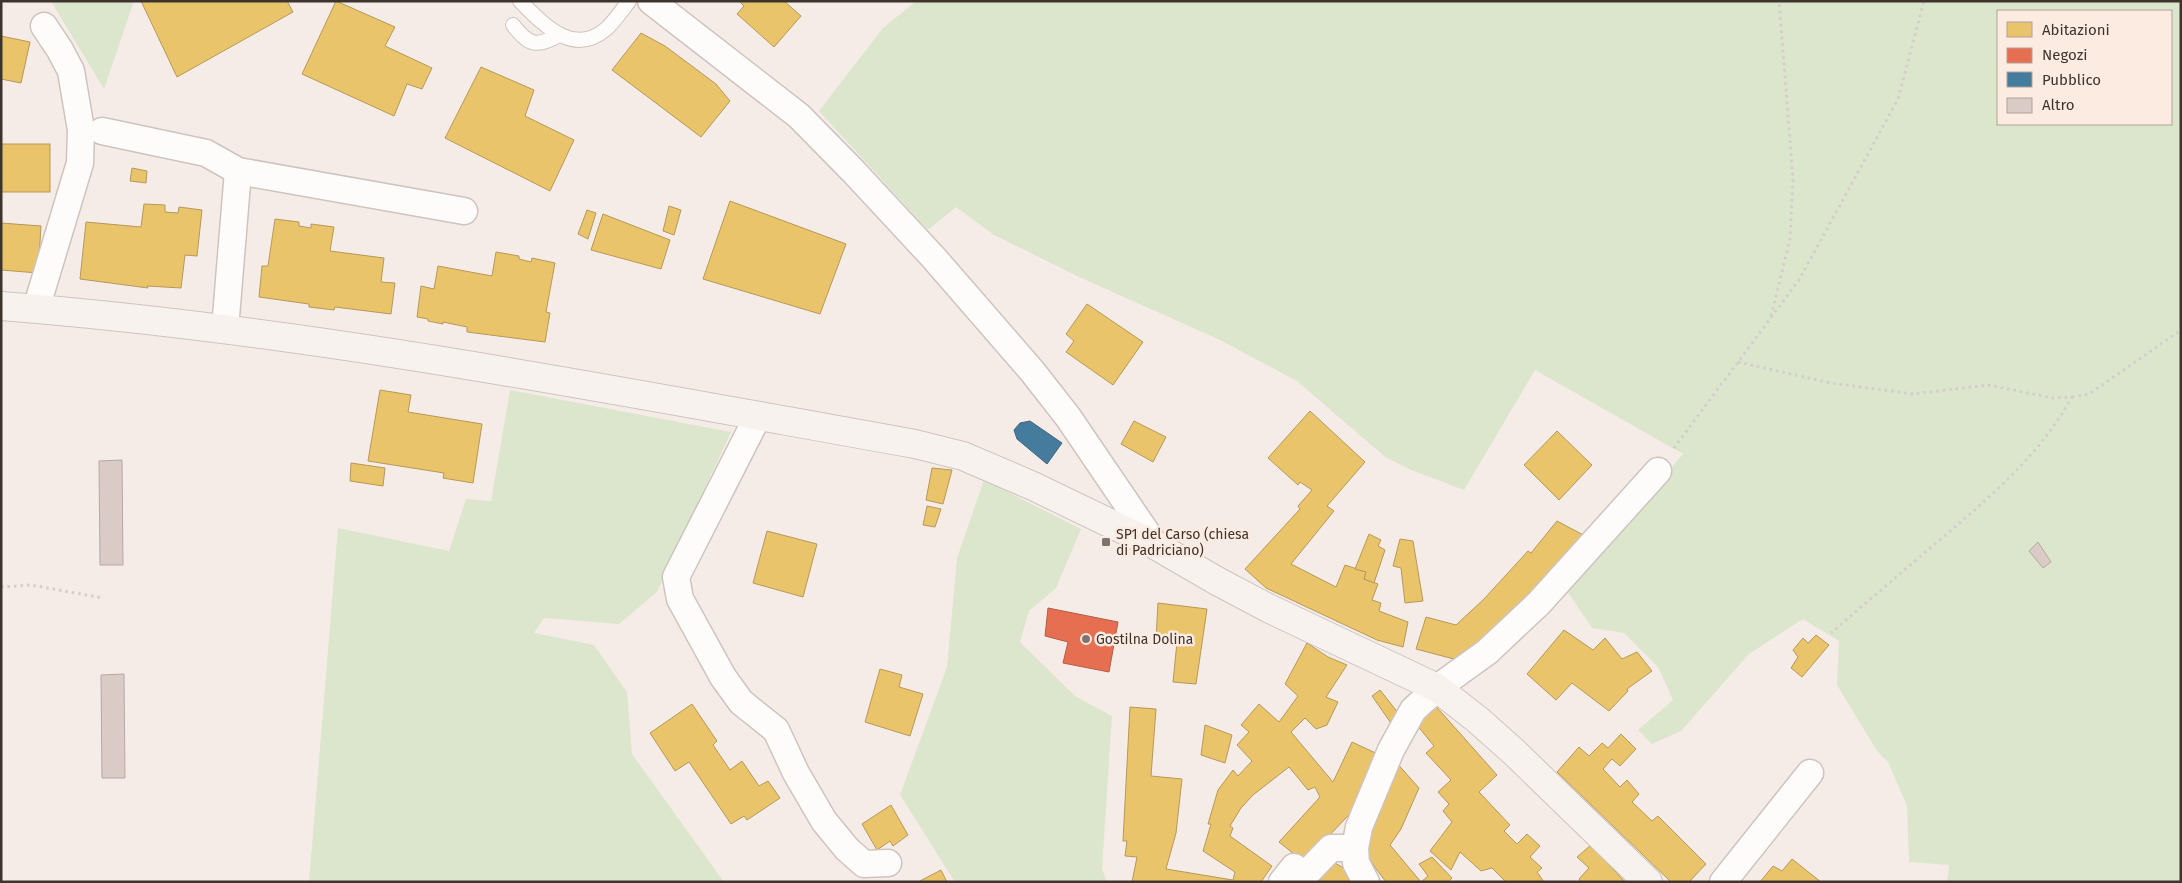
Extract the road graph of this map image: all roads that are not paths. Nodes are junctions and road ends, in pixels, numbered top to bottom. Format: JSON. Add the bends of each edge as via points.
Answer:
{"nodes":[{"id":1,"x":520,"y":1,"type":"edge"},
{"id":2,"x":629,"y":1,"type":"edge"},
{"id":3,"x":651,"y":1,"type":"edge"},
{"id":4,"x":513,"y":25,"type":"dead end"},
{"id":5,"x":44,"y":26,"type":"dead end"},
{"id":6,"x":559,"y":35,"type":"junction"},
{"id":7,"x":102,"y":131,"type":"dead end"},
{"id":8,"x":238,"y":171,"type":"junction"},
{"id":9,"x":464,"y":211,"type":"dead end"},
{"id":10,"x":1,"y":306,"type":"edge"},
{"id":11,"x":36,"y":309,"type":"junction"},
{"id":12,"x":224,"y":328,"type":"junction"},
{"id":13,"x":758,"y":416,"type":"junction"},
{"id":14,"x":1658,"y":471,"type":"road end"},
{"id":15,"x":1156,"y":545,"type":"junction"},
{"id":16,"x":1437,"y":688,"type":"junction"},
{"id":17,"x":1810,"y":773,"type":"dead end"},
{"id":18,"x":1355,"y":848,"type":"junction"},
{"id":19,"x":888,"y":863,"type":"dead end"},
{"id":20,"x":1282,"y":882,"type":"edge"},
{"id":21,"x":1366,"y":882,"type":"edge"},
{"id":22,"x":1648,"y":882,"type":"edge"},
{"id":23,"x":1723,"y":882,"type":"edge"}],
"edges":[{"from":1,"to":6,"type":"lane"},
{"from":2,"to":6,"type":"lane","via":[[599,35],[572,40]]},
{"from":3,"to":15,"type":"street","via":[[798,116],[907,229],[1062,409]]},
{"from":4,"to":6,"type":"lane","via":[[528,42],[537,44]]},
{"from":5,"to":11,"type":"street","via":[[71,71],[81,130],[80,163]]},
{"from":7,"to":8,"type":"street","via":[[206,153]]},
{"from":8,"to":9,"type":"street"},
{"from":8,"to":12,"type":"street"},
{"from":10,"to":11,"type":"main road"},
{"from":11,"to":12,"type":"main road"},
{"from":12,"to":13,"type":"main road","via":[[400,353]]},
{"from":13,"to":15,"type":"main road","via":[[916,444],[963,456],[1017,478]]},
{"from":13,"to":19,"type":"street","via":[[676,577],[680,600],[723,677],[741,702],[776,730],[796,773],[824,820],[864,864]]},
{"from":14,"to":16,"type":"street","via":[[1539,602],[1487,652]]},
{"from":15,"to":16,"type":"main road","via":[[1268,608]]},
{"from":16,"to":18,"type":"street","via":[[1413,710],[1391,750],[1359,827]]},
{"from":16,"to":22,"type":"main road","via":[[1515,753]]},
{"from":17,"to":23,"type":"street"},
{"from":18,"to":20,"type":"street","via":[[1331,848],[1304,876],[1294,867]]},
{"from":18,"to":21,"type":"street","via":[[1356,863]]}]}
